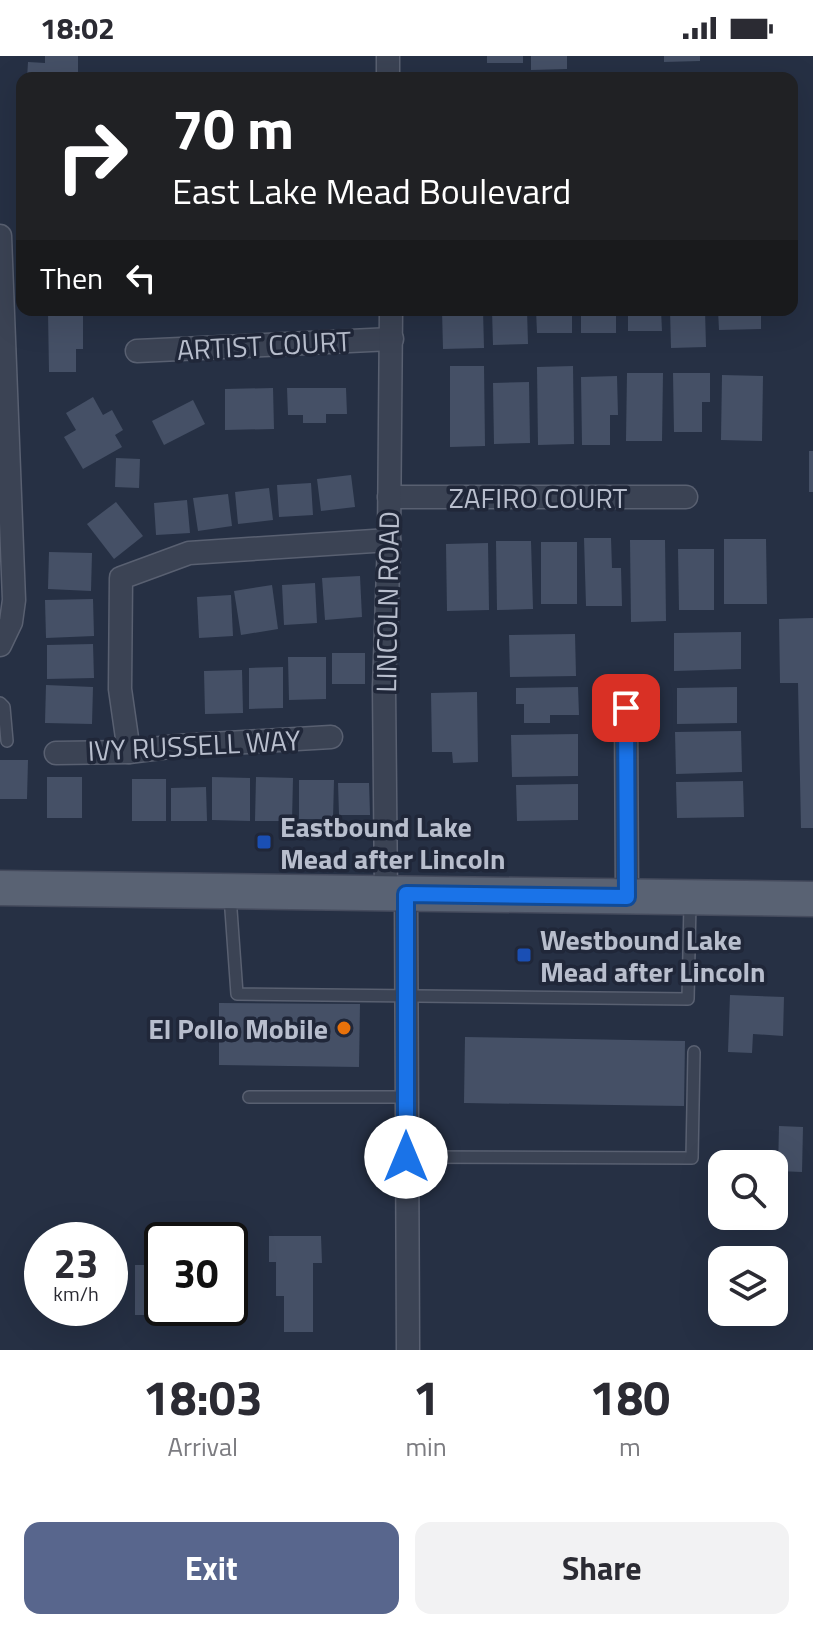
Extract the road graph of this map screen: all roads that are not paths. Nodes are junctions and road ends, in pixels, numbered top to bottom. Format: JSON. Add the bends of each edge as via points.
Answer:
{"nodes":[{"id":1,"x":0,"y":236,"type":"edge"},
{"id":2,"x":391,"y":316,"type":"edge"},
{"id":3,"x":392,"y":339,"type":"junction"},
{"id":4,"x":137,"y":351,"type":"dead end"},
{"id":5,"x":389,"y":497,"type":"junction"},
{"id":6,"x":686,"y":497,"type":"dead end"},
{"id":7,"x":389,"y":540,"type":"junction"},
{"id":8,"x":0,"y":645,"type":"edge"},
{"id":9,"x":0,"y":703,"type":"edge"},
{"id":10,"x":626,"y":708,"type":"dead end"},
{"id":11,"x":331,"y":737,"type":"dead end"},
{"id":12,"x":7,"y":741,"type":"dead end"},
{"id":13,"x":129,"y":752,"type":"junction"},
{"id":14,"x":56,"y":753,"type":"dead end"},
{"id":15,"x":0,"y":888,"type":"edge"},
{"id":16,"x":230,"y":891,"type":"junction"},
{"id":17,"x":396,"y":894,"type":"junction"},
{"id":18,"x":627,"y":897,"type":"junction"},
{"id":19,"x":690,"y":897,"type":"junction"},
{"id":20,"x":813,"y":899,"type":"edge"},
{"id":21,"x":406,"y":997,"type":"junction"},
{"id":22,"x":694,"y":1052,"type":"dead end"},
{"id":23,"x":249,"y":1097,"type":"dead end"},
{"id":24,"x":406,"y":1097,"type":"junction"},
{"id":25,"x":406,"y":1157,"type":"junction"},
{"id":26,"x":408,"y":1350,"type":"edge"}],
"edges":[{"from":1,"to":8,"type":"street","via":[[14,600]]},
{"from":2,"to":3,"type":"street","name":"LINCOLN ROAD"},
{"from":3,"to":4,"type":"street","name":"ARTIST COURT"},
{"from":3,"to":5,"type":"street","name":"LINCOLN ROAD"},
{"from":5,"to":6,"type":"street","name":"ZAFIRO COURT"},
{"from":5,"to":7,"type":"street","name":"LINCOLN ROAD"},
{"from":7,"to":13,"type":"street","via":[[189,553],[121,578],[120,689]]},
{"from":7,"to":17,"type":"street","name":"LINCOLN ROAD","via":[[384,688]]},
{"from":9,"to":12,"type":"lane"},
{"from":10,"to":18,"type":"street"},
{"from":11,"to":13,"type":"street","name":"IVY RUSSELL WAY"},
{"from":13,"to":14,"type":"street","name":"IVY RUSSELL WAY"},
{"from":15,"to":16,"type":"main road"},
{"from":16,"to":17,"type":"main road"},
{"from":16,"to":21,"type":"lane","via":[[237,994]]},
{"from":17,"to":18,"type":"main road"},
{"from":17,"to":21,"type":"street","name":"LINCOLN ROAD"},
{"from":18,"to":19,"type":"main road"},
{"from":19,"to":20,"type":"main road"},
{"from":19,"to":21,"type":"lane","via":[[688,999]]},
{"from":21,"to":24,"type":"street","name":"LINCOLN ROAD"},
{"from":22,"to":25,"type":"lane","via":[[692,1158]]},
{"from":23,"to":24,"type":"lane"},
{"from":24,"to":25,"type":"street","name":"LINCOLN ROAD"},
{"from":25,"to":26,"type":"street","name":"LINCOLN ROAD"}]}
